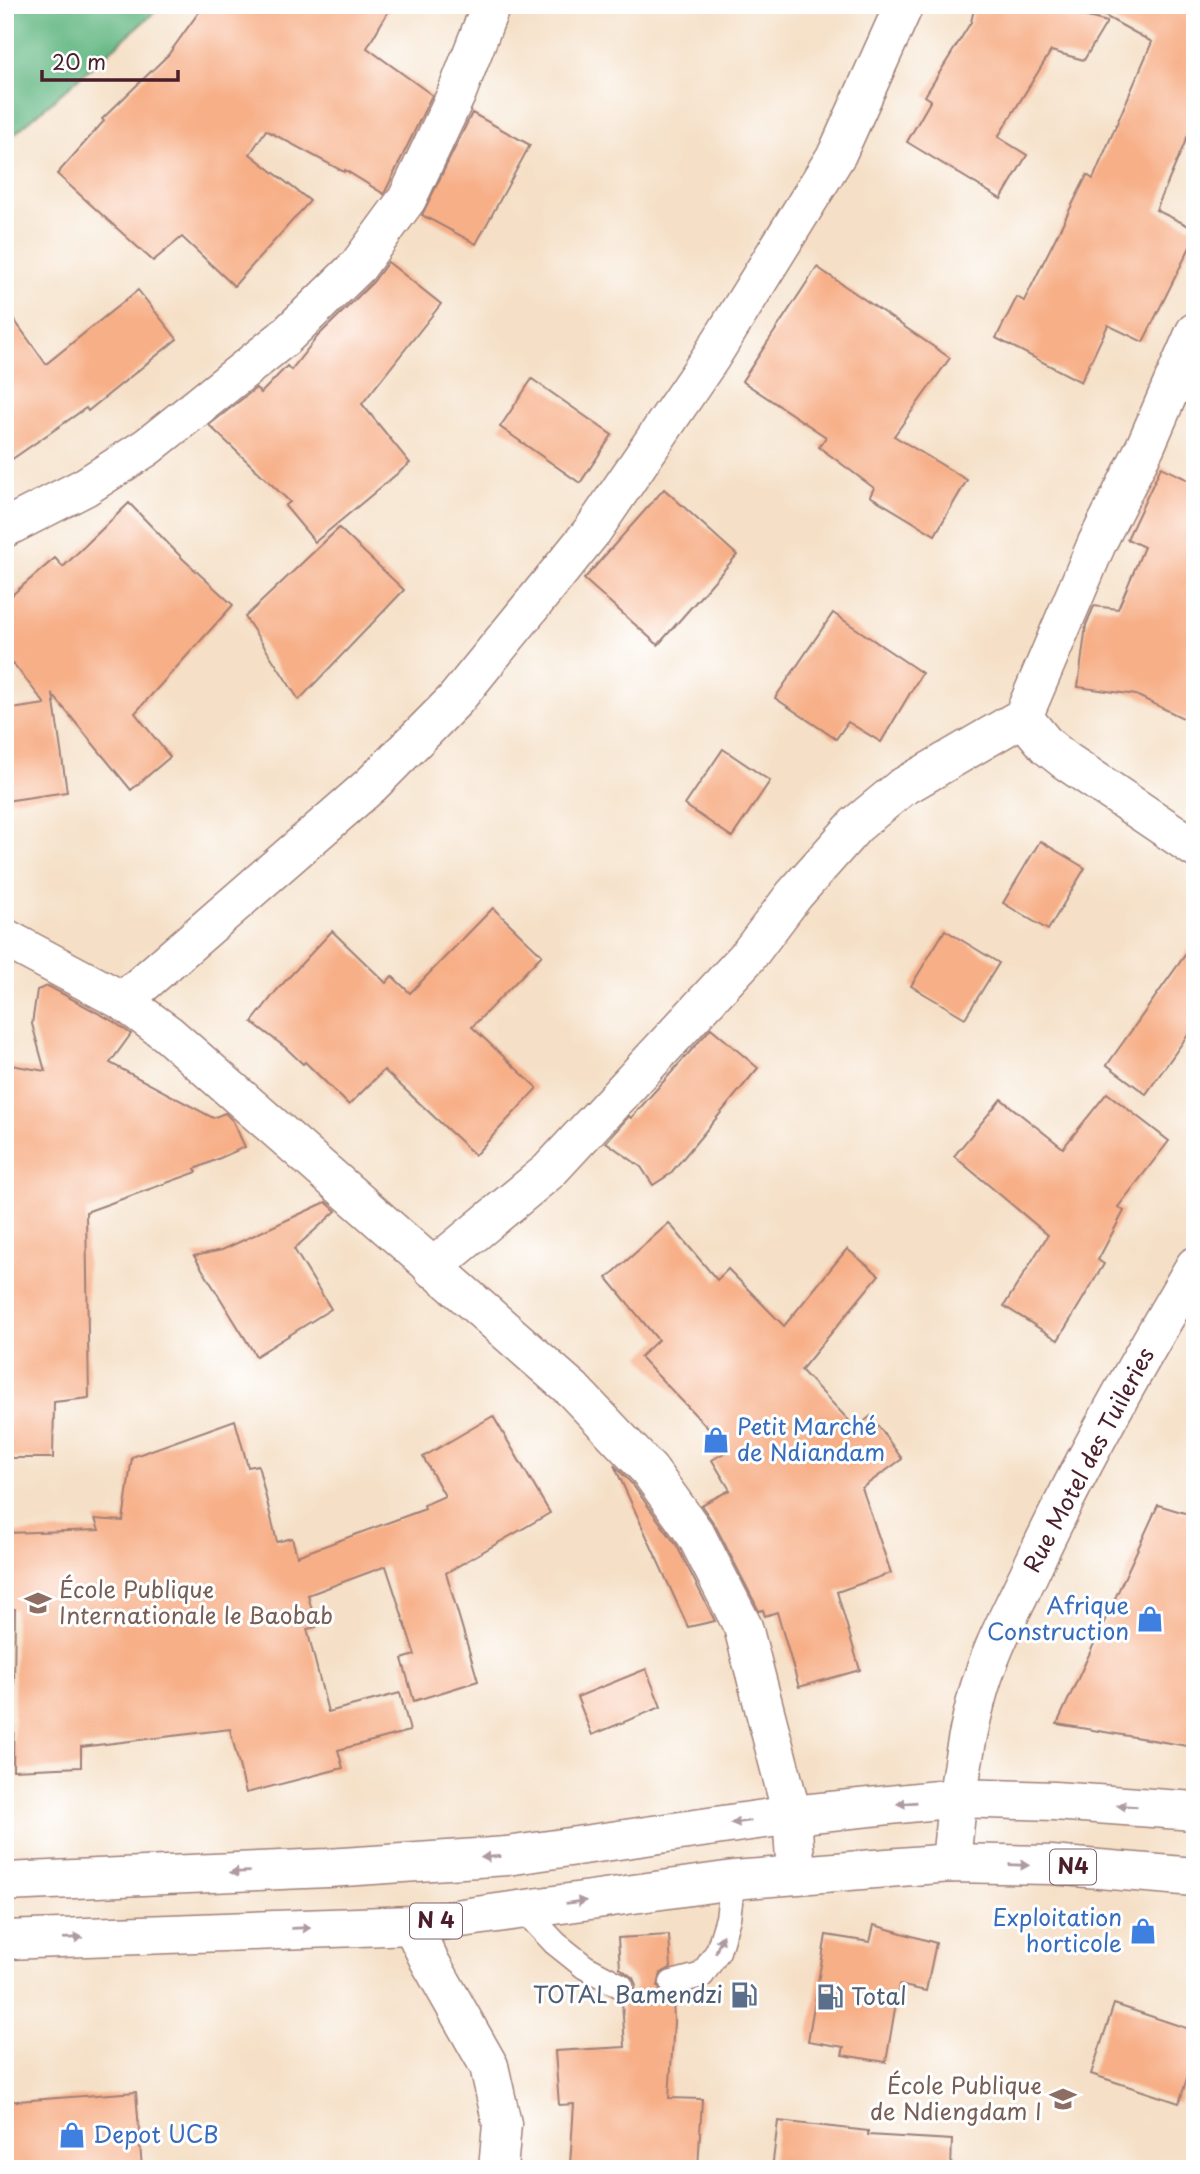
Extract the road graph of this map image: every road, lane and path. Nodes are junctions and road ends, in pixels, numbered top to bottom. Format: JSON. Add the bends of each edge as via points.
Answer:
{"nodes":[{"id":1,"x":491,"y":5,"type":"edge"},
{"id":2,"x":904,"y":5,"type":"edge"},
{"id":3,"x":1195,"y":332,"type":"edge"},
{"id":4,"x":5,"y":528,"type":"edge"},
{"id":5,"x":1023,"y":717,"type":"junction"},
{"id":6,"x":1195,"y":848,"type":"edge"},
{"id":7,"x":5,"y":938,"type":"edge"},
{"id":8,"x":123,"y":1001,"type":"junction"},
{"id":9,"x":1195,"y":1265,"type":"edge"},
{"id":10,"x":432,"y":1268,"type":"junction"},
{"id":11,"x":957,"y":1798,"type":"junction"},
{"id":12,"x":1195,"y":1811,"type":"edge"},
{"id":13,"x":792,"y":1815,"type":"junction"},
{"id":14,"x":951,"y":1863,"type":"junction"},
{"id":15,"x":796,"y":1874,"type":"junction"},
{"id":16,"x":1195,"y":1877,"type":"edge"},
{"id":17,"x":733,"y":1880,"type":"junction"},
{"id":18,"x":5,"y":1882,"type":"edge"},
{"id":19,"x":523,"y":1909,"type":"junction"},
{"id":20,"x":412,"y":1925,"type":"junction"},
{"id":21,"x":5,"y":1940,"type":"edge"},
{"id":22,"x":672,"y":1983,"type":"dead end"},
{"id":23,"x":621,"y":1986,"type":"dead end"},
{"id":24,"x":498,"y":2169,"type":"edge"}],
"edges":[{"from":1,"to":4,"type":"main road","via":[[456,96],[407,200],[358,266],[284,338],[147,447],[85,487]]},
{"from":2,"to":8,"type":"main road","via":[[837,154],[711,357],[593,530],[454,699],[371,785]]},
{"from":3,"to":5,"type":"main road"},
{"from":5,"to":6,"type":"main road","via":[[1066,761]]},
{"from":5,"to":10,"type":"main road","via":[[901,788],[856,825],[748,956],[549,1171]]},
{"from":7,"to":8,"type":"main road"},
{"from":8,"to":10,"type":"main road","via":[[168,1034]]},
{"from":9,"to":11,"type":"main road","name":"Rue Motel des Tuileries","via":[[1054,1520],[998,1640],[976,1699]]},
{"from":10,"to":13,"type":"main road","via":[[573,1390],[649,1470],[696,1535],[743,1628]]},
{"from":12,"to":11,"type":"main road","one_way":true},
{"from":11,"to":13,"type":"main road","one_way":true},
{"from":11,"to":14,"type":"main road","name":"Rue Motel des Tuileries"},
{"from":13,"to":15,"type":"main road"},
{"from":13,"to":18,"type":"main road","one_way":true,"via":[[507,1856]]},
{"from":14,"to":15,"type":"main road","number":"N 4"},
{"from":14,"to":16,"type":"main road","number":"N4","one_way":true},
{"from":15,"to":17,"type":"main road","number":"N 4"},
{"from":19,"to":17,"type":"main road","number":"N 4","one_way":true},
{"from":22,"to":17,"type":"lane","one_way":true,"via":[[702,1975],[718,1951]]},
{"from":19,"to":20,"type":"main road","number":"N 4"},
{"from":19,"to":23,"type":"lane","via":[[585,1967]]},
{"from":21,"to":20,"type":"main road","number":"N 4","one_way":true},
{"from":20,"to":24,"type":"main road","via":[[489,2066],[502,2124]]}]}
